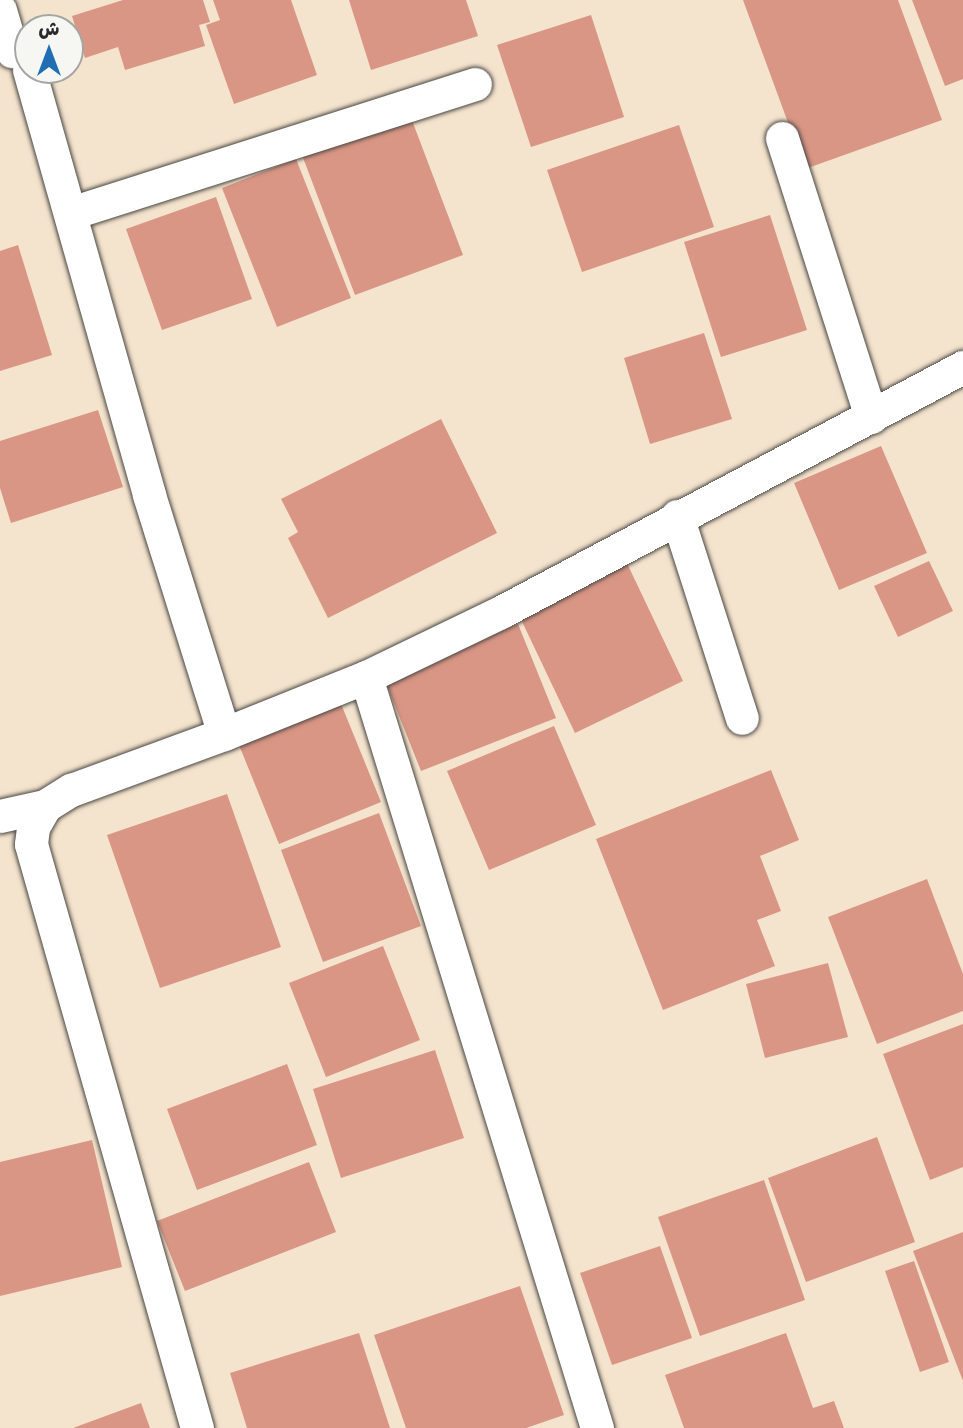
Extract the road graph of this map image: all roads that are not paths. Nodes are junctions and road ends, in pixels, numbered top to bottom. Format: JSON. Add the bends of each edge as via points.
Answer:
{"nodes":[{"id":1,"x":0,"y":10,"type":"edge"},
{"id":2,"x":14,"y":50,"type":"edge"},
{"id":3,"x":26,"y":84,"type":"edge"},
{"id":4,"x":475,"y":84,"type":"dead end"},
{"id":5,"x":782,"y":138,"type":"dead end"},
{"id":6,"x":71,"y":213,"type":"junction"},
{"id":7,"x":963,"y":367,"type":"edge"},
{"id":8,"x":871,"y":416,"type":"junction"},
{"id":9,"x":677,"y":516,"type":"junction"},
{"id":10,"x":366,"y":677,"type":"junction"},
{"id":11,"x":743,"y":718,"type":"dead end"},
{"id":12,"x":224,"y":734,"type":"junction"},
{"id":13,"x":45,"y":806,"type":"junction"},
{"id":14,"x":0,"y":817,"type":"edge"},
{"id":15,"x":197,"y":1428,"type":"edge"},
{"id":16,"x":597,"y":1428,"type":"edge"}],
"edges":[{"from":1,"to":2,"type":"street"},
{"from":3,"to":6,"type":"street"},
{"from":4,"to":6,"type":"street"},
{"from":5,"to":8,"type":"street"},
{"from":6,"to":12,"type":"street","via":[[149,495]]},
{"from":7,"to":8,"type":"street"},
{"from":8,"to":9,"type":"street"},
{"from":9,"to":10,"type":"street","via":[[501,612]]},
{"from":9,"to":11,"type":"street"},
{"from":10,"to":12,"type":"street"},
{"from":10,"to":16,"type":"street"},
{"from":12,"to":13,"type":"street","via":[[71,790]]},
{"from":13,"to":14,"type":"street"},
{"from":13,"to":15,"type":"street","via":[[33,827],[31,844]]}]}
